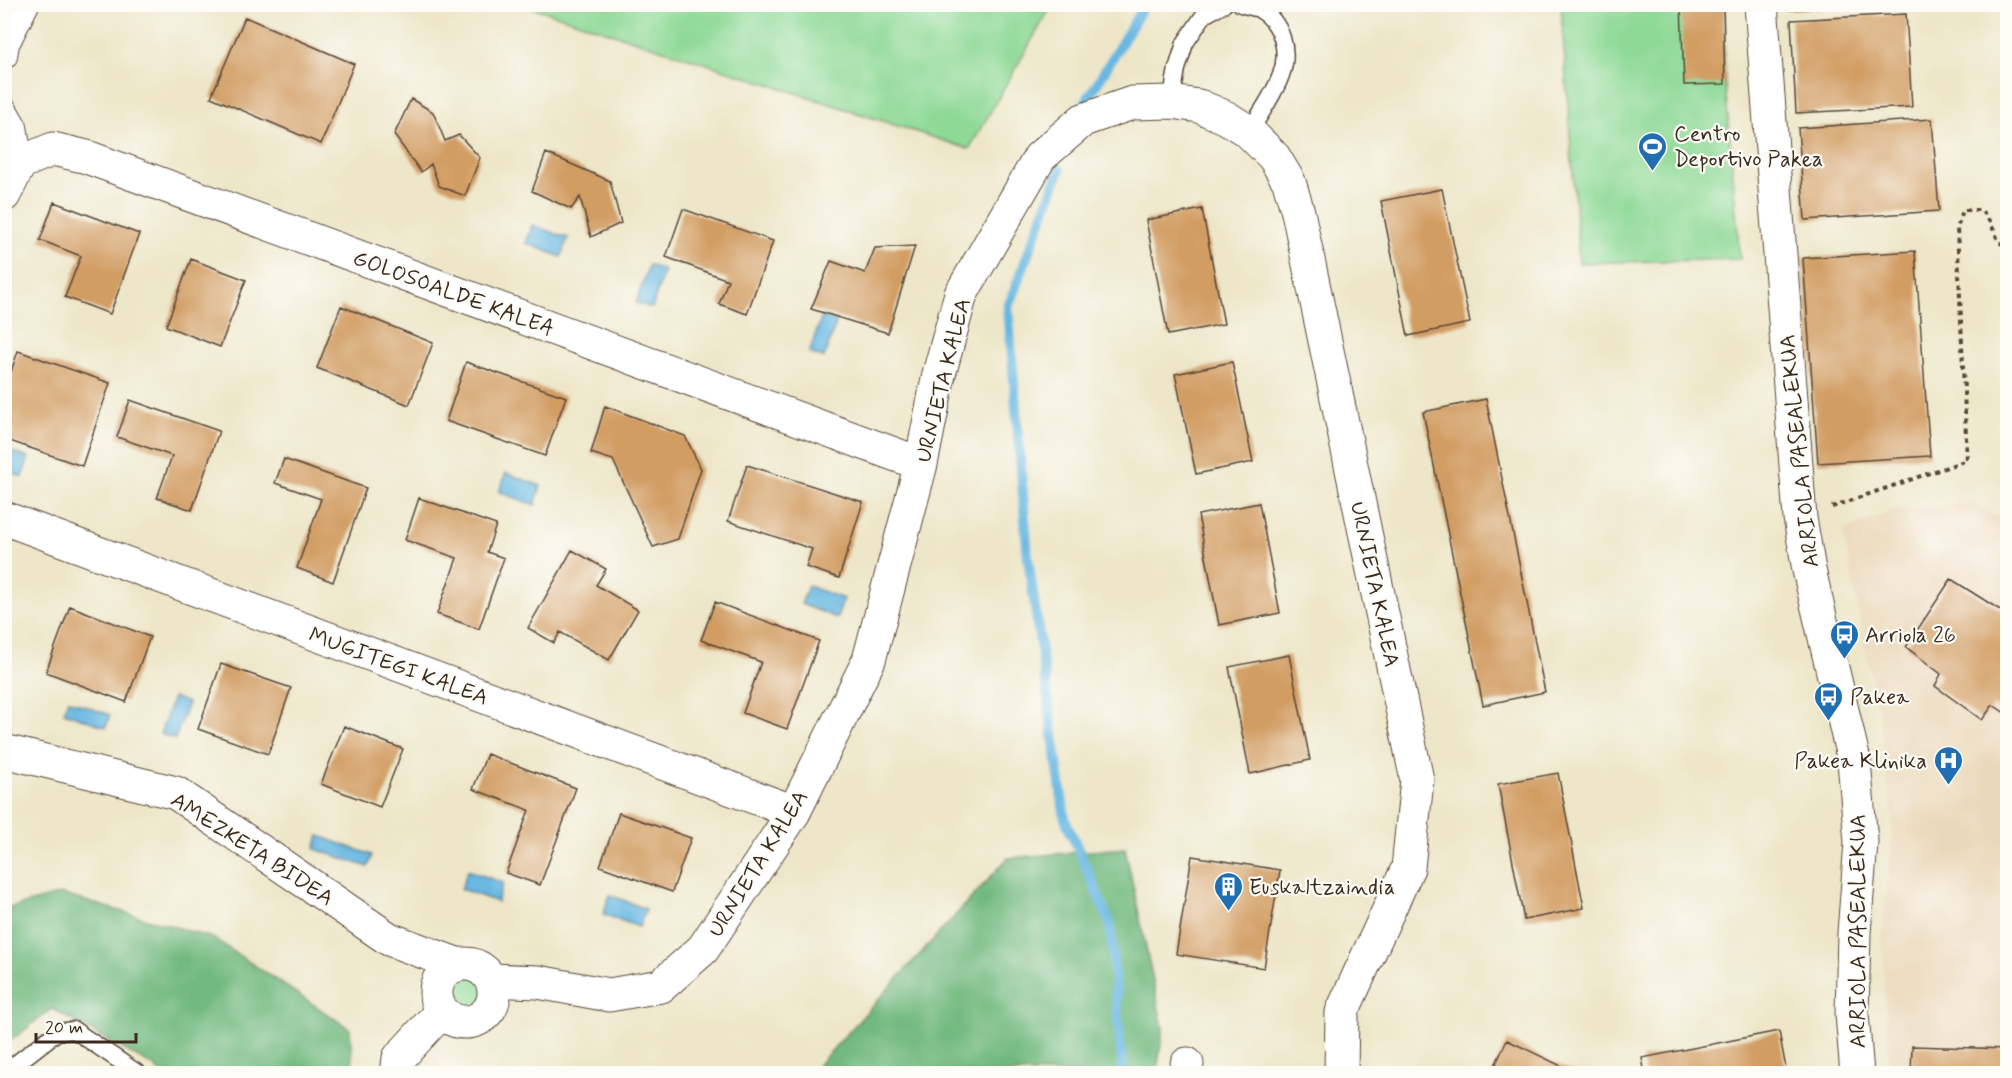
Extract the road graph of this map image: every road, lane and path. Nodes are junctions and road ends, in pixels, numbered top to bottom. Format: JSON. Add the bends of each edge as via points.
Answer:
{"nodes":[{"id":1,"x":27,"y":4,"type":"edge"},
{"id":2,"x":1224,"y":4,"type":"edge"},
{"id":3,"x":1241,"y":4,"type":"edge"},
{"id":4,"x":1761,"y":4,"type":"edge"},
{"id":5,"x":4,"y":56,"type":"edge"},
{"id":6,"x":1171,"y":102,"type":"junction"},
{"id":7,"x":4,"y":110,"type":"edge"},
{"id":8,"x":1249,"y":132,"type":"junction"},
{"id":9,"x":20,"y":163,"type":"junction"},
{"id":10,"x":4,"y":195,"type":"edge"},
{"id":11,"x":2007,"y":247,"type":"edge"},
{"id":12,"x":921,"y":464,"type":"junction"},
{"id":13,"x":4,"y":518,"type":"edge"},
{"id":14,"x":1800,"y":518,"type":"junction"},
{"id":15,"x":4,"y":751,"type":"edge"},
{"id":16,"x":794,"y":812,"type":"junction"},
{"id":17,"x":456,"y":964,"type":"junction"},
{"id":18,"x":492,"y":980,"type":"junction"},
{"id":19,"x":441,"y":1012,"type":"junction"},
{"id":20,"x":4,"y":1073,"type":"edge"},
{"id":21,"x":139,"y":1074,"type":"edge"},
{"id":22,"x":397,"y":1074,"type":"edge"},
{"id":23,"x":1341,"y":1074,"type":"edge"},
{"id":24,"x":1857,"y":1074,"type":"edge"}],
"edges":[{"from":1,"to":5,"type":"street","via":[[6,44]]},
{"from":2,"to":6,"type":"lane","via":[[1204,15],[1185,43]]},
{"from":3,"to":8,"type":"lane","via":[[1258,9],[1275,22],[1285,44],[1282,73]]},
{"from":4,"to":14,"type":"street","name":"ARRIOLA PASEALEKUA"},
{"from":6,"to":8,"type":"street","name":"URNIETA KALEA","via":[[1199,106]]},
{"from":6,"to":12,"type":"street","name":"URNIETA KALEA","via":[[1132,103],[1083,120],[1040,158],[961,294],[939,374]]},
{"from":7,"to":9,"type":"street","via":[[14,127]]},
{"from":8,"to":23,"type":"street","name":"URNIETA KALEA","via":[[1274,157],[1289,182],[1298,212],[1417,780],[1408,868],[1342,1012]]},
{"from":9,"to":10,"type":"street"},
{"from":9,"to":12,"type":"street","name":"GOLOSOALDE KALEA","via":[[53,149],[87,157]]},
{"from":11,"to":14,"type":"path","via":[[1998,242],[1981,210],[1963,210],[1957,228],[1967,460]]},
{"from":12,"to":16,"type":"street","name":"URNIETA KALEA","via":[[869,660]]},
{"from":13,"to":16,"type":"street","name":"MUGITEGI KALEA"},
{"from":14,"to":24,"type":"street","name":"ARRIOLA PASEALEKUA","via":[[1854,761],[1861,842],[1852,1014]]},
{"from":15,"to":17,"type":"street","name":"AMEZKETA BIDEA","via":[[176,793],[389,939]]},
{"from":16,"to":18,"type":"street","name":"URNIETA KALEA","via":[[703,949],[661,986],[609,995],[538,982]]},
{"from":17,"to":18,"type":"street","name":"AMEZKETA BIDEA","via":[[480,968]]},
{"from":17,"to":19,"type":"street","via":[[437,982],[435,992]]},
{"from":18,"to":19,"type":"street","via":[[492,1003],[479,1019],[459,1022]]},
{"from":19,"to":22,"type":"street","via":[[399,1058]]},
{"from":20,"to":21,"type":"lane","via":[[57,1032],[74,1030]]}]}
